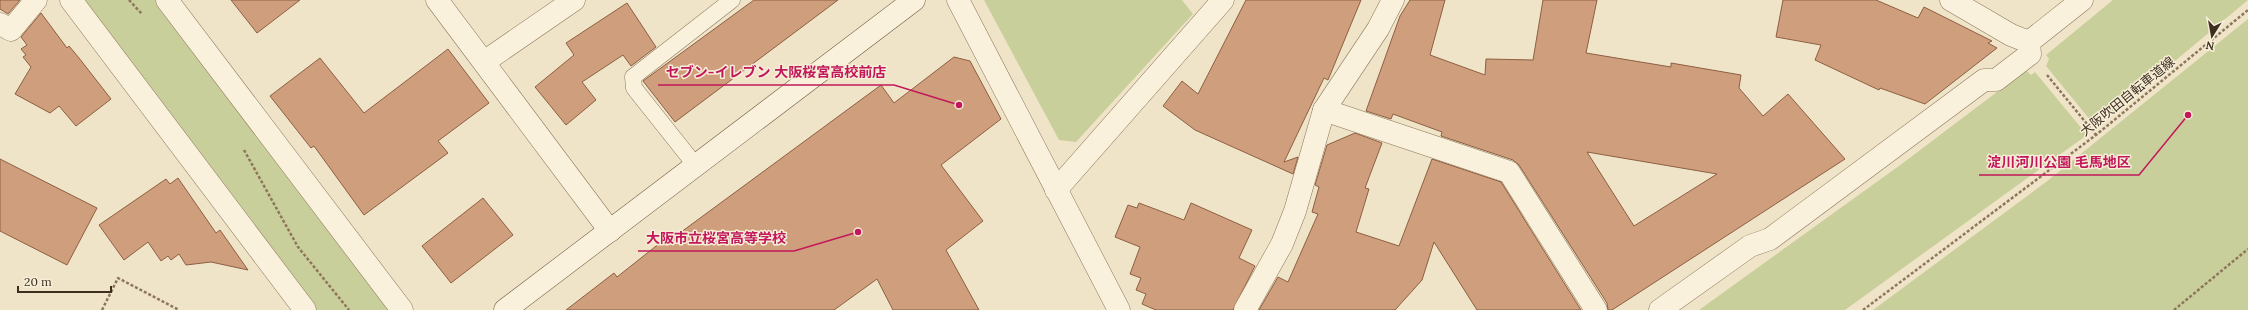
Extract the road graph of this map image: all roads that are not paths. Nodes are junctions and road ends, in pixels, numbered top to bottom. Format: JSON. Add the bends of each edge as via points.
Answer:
{"nodes":[{"id":1,"x":36,"y":0,"type":"edge"},
{"id":2,"x":71,"y":0,"type":"edge"},
{"id":3,"x":167,"y":0,"type":"edge"},
{"id":4,"x":437,"y":0,"type":"edge"},
{"id":5,"x":574,"y":0,"type":"edge"},
{"id":6,"x":732,"y":0,"type":"edge"},
{"id":7,"x":914,"y":0,"type":"edge"},
{"id":8,"x":958,"y":0,"type":"edge"},
{"id":9,"x":1223,"y":0,"type":"edge"},
{"id":10,"x":1393,"y":0,"type":"edge"},
{"id":11,"x":1950,"y":0,"type":"edge"},
{"id":12,"x":2082,"y":0,"type":"edge"},
{"id":13,"x":0,"y":24,"type":"edge"},
{"id":14,"x":2029,"y":42,"type":"junction"},
{"id":15,"x":484,"y":62,"type":"junction"},
{"id":16,"x":1324,"y":110,"type":"junction"},
{"id":17,"x":696,"y":166,"type":"junction"},
{"id":18,"x":1056,"y":190,"type":"junction"},
{"id":19,"x":610,"y":231,"type":"junction"},
{"id":20,"x":305,"y":310,"type":"edge"},
{"id":21,"x":402,"y":310,"type":"edge"},
{"id":22,"x":505,"y":310,"type":"edge"},
{"id":23,"x":1119,"y":310,"type":"edge"},
{"id":24,"x":1244,"y":310,"type":"edge"},
{"id":25,"x":1596,"y":310,"type":"edge"},
{"id":26,"x":1660,"y":310,"type":"edge"}],
"edges":[{"from":1,"to":13,"type":"street","via":[[11,30]]},
{"from":2,"to":20,"type":"street"},
{"from":3,"to":21,"type":"street"},
{"from":4,"to":15,"type":"street"},
{"from":5,"to":15,"type":"street"},
{"from":6,"to":17,"type":"lane","via":[[633,77],[634,88]]},
{"from":7,"to":17,"type":"street"},
{"from":8,"to":18,"type":"street"},
{"from":9,"to":18,"type":"street"},
{"from":10,"to":16,"type":"street","via":[[1378,29]]},
{"from":11,"to":14,"type":"street","via":[[2011,35]]},
{"from":12,"to":14,"type":"street"},
{"from":14,"to":26,"type":"street","via":[[2030,54],[1996,80],[1984,80],[1770,239],[1750,246]]},
{"from":15,"to":19,"type":"street"},
{"from":16,"to":24,"type":"street","via":[[1295,211],[1282,244]]},
{"from":16,"to":25,"type":"street","via":[[1509,172]]},
{"from":17,"to":19,"type":"street"},
{"from":18,"to":23,"type":"street"},
{"from":19,"to":22,"type":"street"}]}
